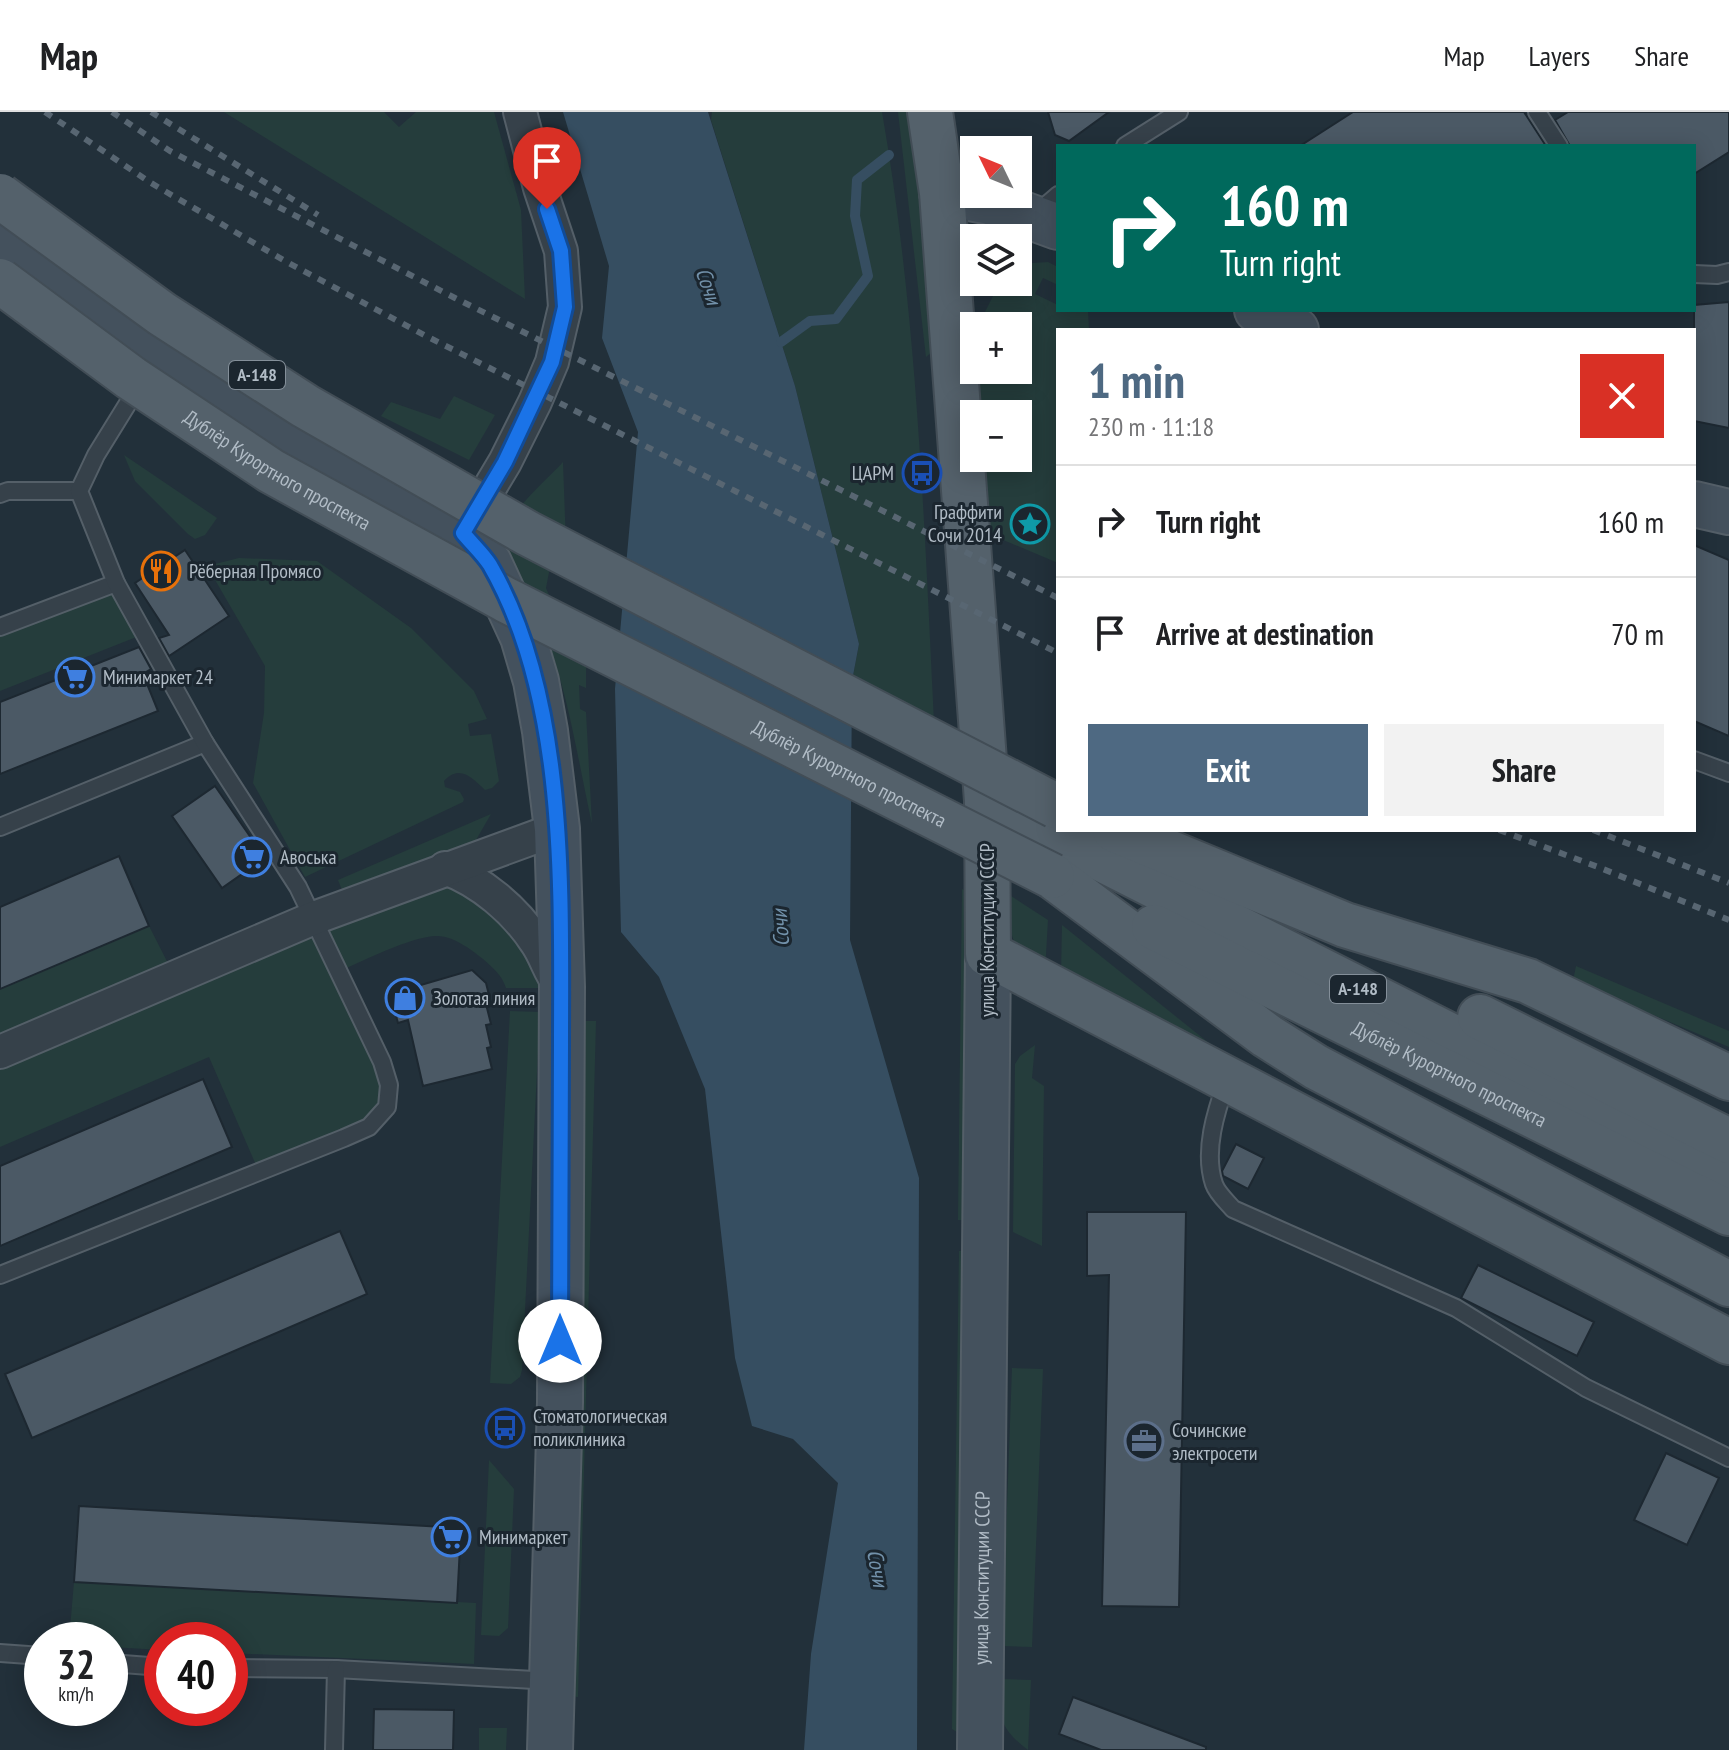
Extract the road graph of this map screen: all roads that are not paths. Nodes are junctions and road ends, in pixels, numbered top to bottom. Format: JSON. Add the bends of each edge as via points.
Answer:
{"nodes":[{"id":1,"x":520,"y":112,"type":"edge"},
{"id":2,"x":930,"y":112,"type":"edge"},
{"id":3,"x":1179,"y":112,"type":"edge"},
{"id":4,"x":1537,"y":112,"type":"edge"},
{"id":5,"x":1128,"y":144,"type":"edge"},
{"id":6,"x":1558,"y":144,"type":"edge"},
{"id":7,"x":942,"y":193,"type":"junction"},
{"id":8,"x":0,"y":196,"type":"edge"},
{"id":9,"x":1050,"y":213,"type":"edge"},
{"id":10,"x":0,"y":239,"type":"edge"},
{"id":11,"x":1729,"y":272,"type":"edge"},
{"id":12,"x":1696,"y":274,"type":"edge"},
{"id":13,"x":0,"y":281,"type":"edge"},
{"id":14,"x":1261,"y":312,"type":"edge"},
{"id":15,"x":1292,"y":328,"type":"edge"},
{"id":16,"x":159,"y":353,"type":"junction"},
{"id":17,"x":79,"y":491,"type":"junction"},
{"id":18,"x":0,"y":494,"type":"edge"},
{"id":19,"x":1696,"y":504,"type":"edge"},
{"id":20,"x":1729,"y":512,"type":"edge"},
{"id":21,"x":463,"y":533,"type":"junction"},
{"id":22,"x":116,"y":583,"type":"junction"},
{"id":23,"x":0,"y":627,"type":"edge"},
{"id":24,"x":205,"y":743,"type":"junction"},
{"id":25,"x":1696,"y":761,"type":"edge"},
{"id":26,"x":1729,"y":773,"type":"edge"},
{"id":27,"x":987,"y":801,"type":"junction"},
{"id":28,"x":1056,"y":805,"type":"edge"},
{"id":29,"x":0,"y":827,"type":"edge"},
{"id":30,"x":557,"y":829,"type":"junction"},
{"id":31,"x":1108,"y":832,"type":"edge"},
{"id":32,"x":1120,"y":832,"type":"edge"},
{"id":33,"x":445,"y":868,"type":"junction"},
{"id":34,"x":1052,"y":876,"type":"junction"},
{"id":35,"x":314,"y":918,"type":"junction"},
{"id":36,"x":988,"y":954,"type":"junction"},
{"id":37,"x":562,"y":987,"type":"junction"},
{"id":38,"x":0,"y":1052,"type":"edge"},
{"id":39,"x":1729,"y":1078,"type":"edge"},
{"id":40,"x":1227,"y":1079,"type":"junction"},
{"id":41,"x":1729,"y":1141,"type":"edge"},
{"id":42,"x":1729,"y":1177,"type":"edge"},
{"id":43,"x":1729,"y":1213,"type":"edge"},
{"id":44,"x":0,"y":1275,"type":"edge"},
{"id":45,"x":1729,"y":1284,"type":"edge"},
{"id":46,"x":1729,"y":1342,"type":"edge"},
{"id":47,"x":1729,"y":1458,"type":"edge"},
{"id":48,"x":0,"y":1653,"type":"edge"},
{"id":49,"x":24,"y":1655,"type":"edge"},
{"id":50,"x":248,"y":1668,"type":"edge"},
{"id":51,"x":336,"y":1669,"type":"junction"},
{"id":52,"x":552,"y":1681,"type":"junction"},
{"id":53,"x":334,"y":1750,"type":"edge"},
{"id":54,"x":550,"y":1750,"type":"edge"},
{"id":55,"x":980,"y":1750,"type":"edge"}],
"edges":[{"from":1,"to":21,"type":"street","via":[[561,251],[565,307],[552,362],[535,402]]},
{"from":2,"to":7,"type":"main road","name":"улица Конституции СССР"},
{"from":3,"to":5,"type":"lane"},
{"from":4,"to":6,"type":"lane"},
{"from":7,"to":9,"type":"street"},
{"from":7,"to":27,"type":"main road","name":"улица Конституции СССР"},
{"from":8,"to":28,"type":"main road","number":"А-148","bridge":true,"via":[[162,314],[305,406],[527,533]]},
{"from":10,"to":16,"type":"street"},
{"from":11,"to":12,"type":"lane"},
{"from":13,"to":34,"type":"main road","name":"Дублёр Курортного проспекта","number":"А-148","bridge":true,"via":[[131,378],[271,471],[506,600]]},
{"from":14,"to":15,"type":"street"},
{"from":16,"to":17,"type":"lane"},
{"from":16,"to":21,"type":"street","via":[[286,435]]},
{"from":17,"to":18,"type":"lane"},
{"from":17,"to":22,"type":"lane"},
{"from":19,"to":20,"type":"street"},
{"from":21,"to":30,"type":"street","via":[[489,563],[523,637],[545,731]]},
{"from":22,"to":23,"type":"lane"},
{"from":22,"to":24,"type":"lane"},
{"from":24,"to":29,"type":"lane"},
{"from":24,"to":35,"type":"lane"},
{"from":25,"to":26,"type":"lane"},
{"from":27,"to":36,"type":"main road","name":"улица Конституции СССР"},
{"from":27,"to":42,"type":"main road","number":"А-148"},
{"from":30,"to":33,"type":"street"},
{"from":30,"to":37,"type":"street"},
{"from":31,"to":41,"type":"main road","number":"А-148"},
{"from":32,"to":39,"type":"main road","via":[[1345,925],[1540,986]]},
{"from":33,"to":35,"type":"street"},
{"from":33,"to":37,"type":"street","via":[[467,877],[503,905],[537,943]]},
{"from":34,"to":43,"type":"main road","name":"Дублёр Курортного проспекта","number":"А-148"},
{"from":34,"to":45,"type":"main road","number":"А-148","via":[[1316,1067]]},
{"from":35,"to":38,"type":"street"},
{"from":35,"to":44,"type":"lane","via":[[382,1062],[389,1085],[387,1107],[369,1127]]},
{"from":36,"to":40,"type":"main road"},
{"from":36,"to":55,"type":"street","name":"улица Конституции СССР"},
{"from":37,"to":52,"type":"street"},
{"from":40,"to":46,"type":"main road"},
{"from":40,"to":47,"type":"lane","via":[[1212,1123],[1212,1171],[1214,1187],[1233,1209],[1456,1308],[1586,1388]]},
{"from":48,"to":49,"type":"lane"},
{"from":50,"to":51,"type":"lane"},
{"from":51,"to":52,"type":"lane"},
{"from":51,"to":53,"type":"lane"},
{"from":52,"to":54,"type":"street"}]}
